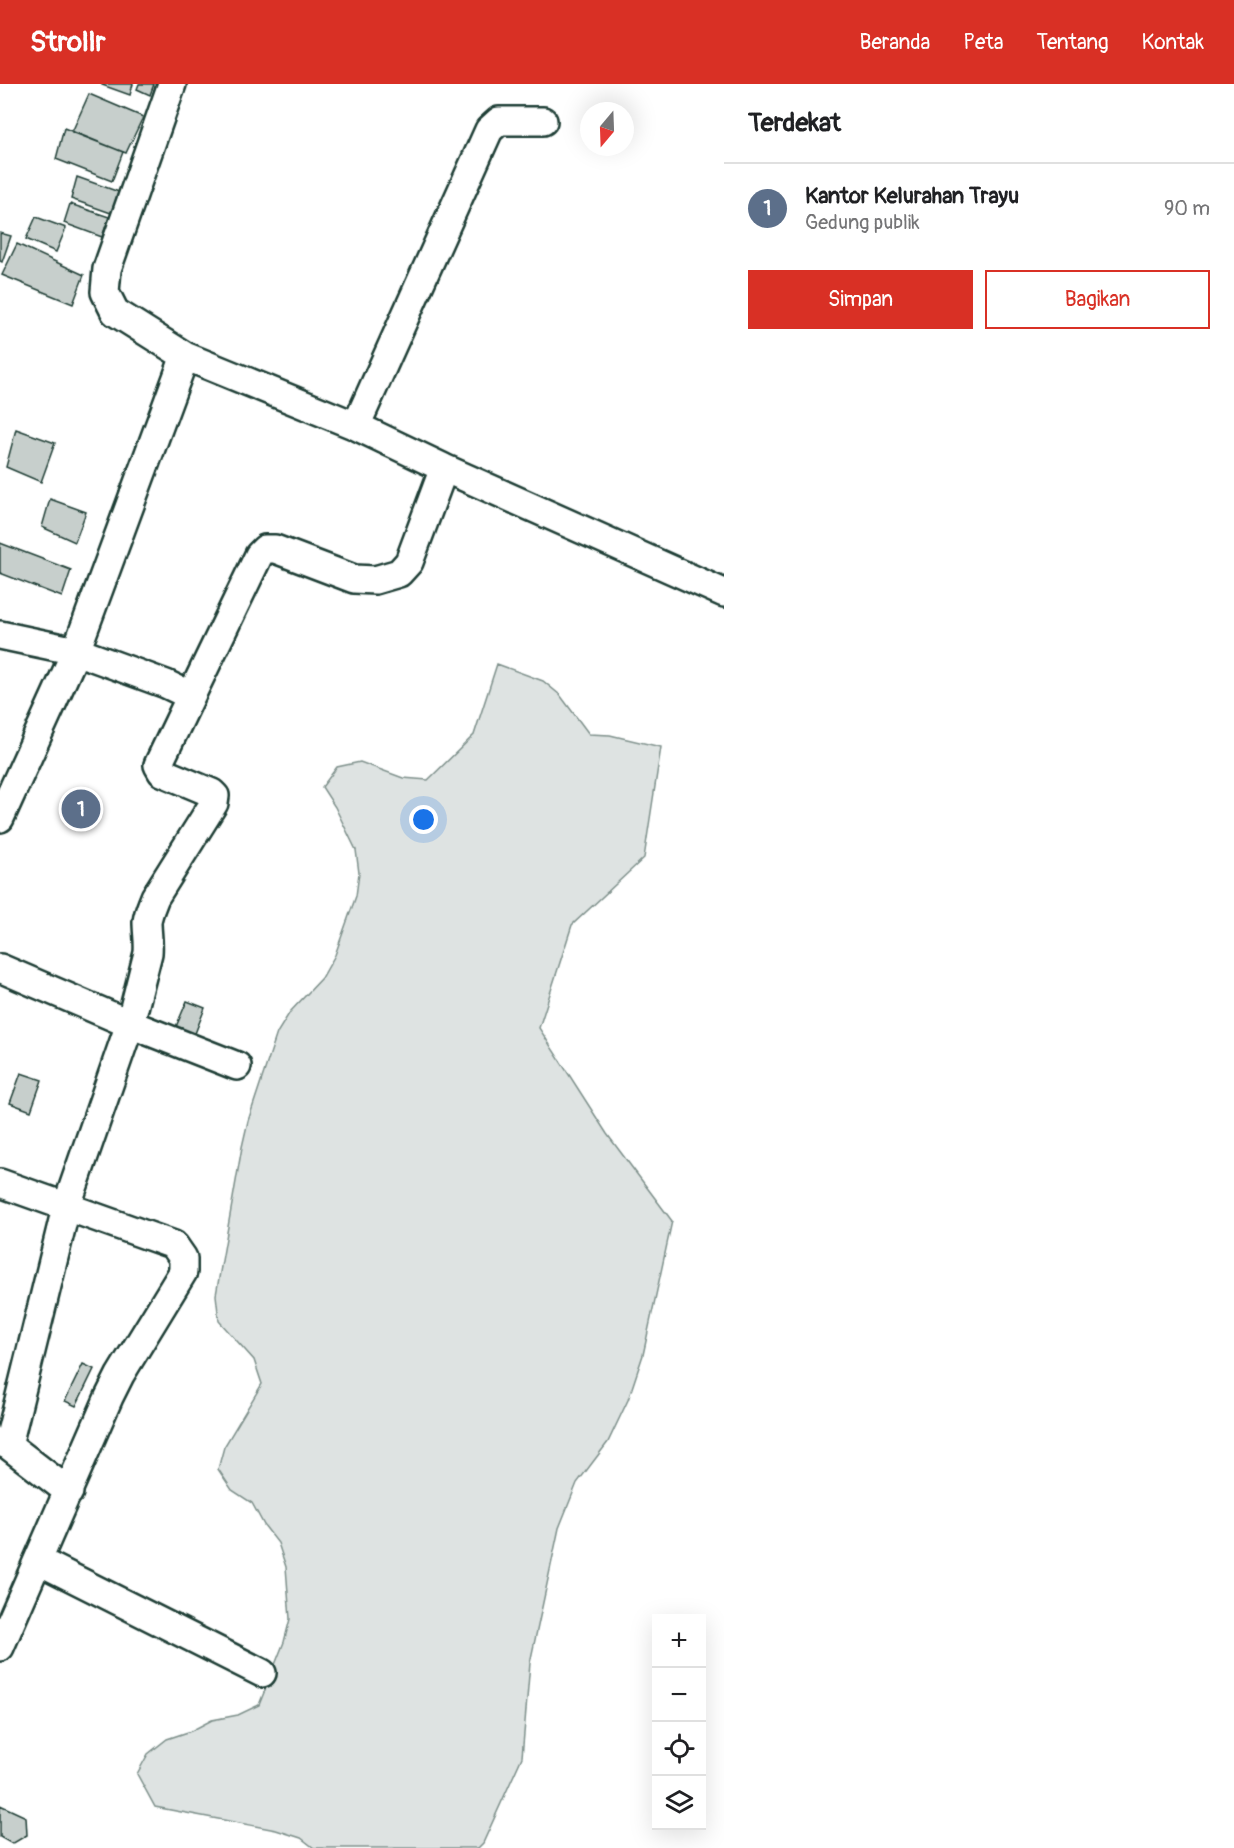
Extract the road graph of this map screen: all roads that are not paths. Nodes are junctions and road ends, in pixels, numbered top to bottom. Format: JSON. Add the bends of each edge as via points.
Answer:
{"nodes":[{"id":1,"x":172,"y":84,"type":"edge"},
{"id":2,"x":543,"y":120,"type":"dead end"},
{"id":3,"x":185,"y":356,"type":"junction"},
{"id":4,"x":356,"y":426,"type":"junction"},
{"id":5,"x":444,"y":468,"type":"junction"},
{"id":6,"x":724,"y":593,"type":"edge"},
{"id":7,"x":0,"y":635,"type":"edge"},
{"id":8,"x":76,"y":651,"type":"junction"},
{"id":9,"x":191,"y":696,"type":"junction"},
{"id":10,"x":0,"y":818,"type":"edge"},
{"id":11,"x":0,"y":968,"type":"edge"},
{"id":12,"x":130,"y":1024,"type":"junction"},
{"id":13,"x":237,"y":1066,"type":"dead end"},
{"id":14,"x":0,"y":1183,"type":"edge"},
{"id":15,"x":66,"y":1208,"type":"junction"},
{"id":16,"x":4,"y":1444,"type":"edge"},
{"id":17,"x":69,"y":1492,"type":"junction"},
{"id":18,"x":39,"y":1561,"type":"junction"},
{"id":19,"x":0,"y":1647,"type":"edge"},
{"id":20,"x":262,"y":1673,"type":"dead end"}],
"edges":[{"from":1,"to":3,"type":"street","via":[[107,269],[105,292],[115,312]]},
{"from":2,"to":4,"type":"street","via":[[499,122],[489,130]]},
{"from":3,"to":4,"type":"street"},
{"from":3,"to":8,"type":"street"},
{"from":4,"to":5,"type":"street"},
{"from":5,"to":6,"type":"street"},
{"from":5,"to":9,"type":"street","via":[[409,562],[399,573],[375,580],[354,579],[275,549],[265,549]]},
{"from":7,"to":8,"type":"street"},
{"from":8,"to":9,"type":"street"},
{"from":8,"to":10,"type":"street"},
{"from":9,"to":12,"type":"street","via":[[158,765],[162,772],[212,793],[214,803],[149,912],[148,953]]},
{"from":11,"to":12,"type":"street"},
{"from":12,"to":13,"type":"street"},
{"from":12,"to":15,"type":"street"},
{"from":14,"to":15,"type":"street"},
{"from":15,"to":16,"type":"street"},
{"from":15,"to":17,"type":"street","via":[[174,1245],[183,1258],[183,1272],[120,1375]]},
{"from":16,"to":17,"type":"street"},
{"from":17,"to":18,"type":"street"},
{"from":18,"to":19,"type":"street"},
{"from":18,"to":20,"type":"street"}]}
